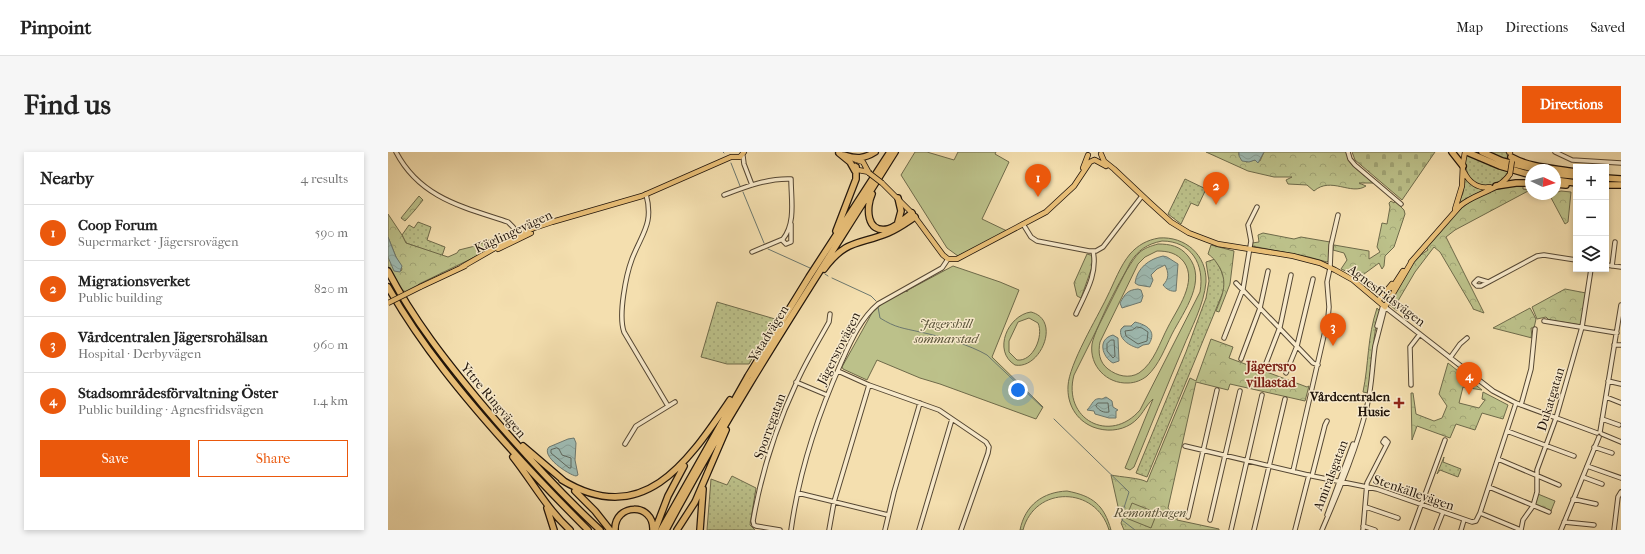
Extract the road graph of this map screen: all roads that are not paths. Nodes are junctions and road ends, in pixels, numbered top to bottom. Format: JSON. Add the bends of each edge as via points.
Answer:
{"nodes":[{"id":1,"x":396,"y":152,"type":"edge"},
{"id":2,"x":734,"y":152,"type":"edge"},
{"id":3,"x":838,"y":152,"type":"edge"},
{"id":4,"x":876,"y":152,"type":"edge"},
{"id":5,"x":890,"y":152,"type":"edge"},
{"id":6,"x":895,"y":152,"type":"edge"},
{"id":7,"x":1348,"y":152,"type":"edge"},
{"id":8,"x":1452,"y":152,"type":"edge"},
{"id":9,"x":1466,"y":152,"type":"edge"},
{"id":10,"x":1482,"y":152,"type":"edge"},
{"id":11,"x":1555,"y":152,"type":"edge"},
{"id":12,"x":1102,"y":153,"type":"edge"},
{"id":13,"x":1088,"y":154,"type":"edge"},
{"id":14,"x":742,"y":155,"type":"edge"},
{"id":15,"x":1510,"y":155,"type":"edge"},
{"id":16,"x":846,"y":157,"type":"junction"},
{"id":17,"x":1095,"y":160,"type":"junction"},
{"id":18,"x":861,"y":161,"type":"junction"},
{"id":19,"x":1621,"y":163,"type":"edge"},
{"id":20,"x":888,"y":164,"type":"junction"},
{"id":21,"x":707,"y":166,"type":"junction"},
{"id":22,"x":855,"y":167,"type":"junction"},
{"id":23,"x":1525,"y":167,"type":"edge"},
{"id":24,"x":1463,"y":168,"type":"junction"},
{"id":25,"x":869,"y":172,"type":"junction"},
{"id":26,"x":1117,"y":173,"type":"junction"},
{"id":27,"x":1525,"y":173,"type":"edge"},
{"id":28,"x":1561,"y":174,"type":"edge"},
{"id":29,"x":1573,"y":174,"type":"edge"},
{"id":30,"x":1609,"y":178,"type":"edge"},
{"id":31,"x":1621,"y":178,"type":"edge"},
{"id":32,"x":1561,"y":182,"type":"edge"},
{"id":33,"x":1525,"y":183,"type":"edge"},
{"id":34,"x":1561,"y":184,"type":"edge"},
{"id":35,"x":1569,"y":184,"type":"junction"},
{"id":36,"x":1573,"y":184,"type":"edge"},
{"id":37,"x":752,"y":185,"type":"junction"},
{"id":38,"x":1609,"y":185,"type":"edge"},
{"id":39,"x":1621,"y":185,"type":"edge"},
{"id":40,"x":1495,"y":187,"type":"junction"},
{"id":41,"x":853,"y":188,"type":"junction"},
{"id":42,"x":1068,"y":191,"type":"junction"},
{"id":43,"x":646,"y":194,"type":"junction"},
{"id":44,"x":724,"y":195,"type":"dead end"},
{"id":45,"x":1142,"y":196,"type":"junction"},
{"id":46,"x":898,"y":198,"type":"junction"},
{"id":47,"x":1401,"y":204,"type":"dead end"},
{"id":48,"x":1257,"y":207,"type":"dead end"},
{"id":49,"x":1453,"y":212,"type":"junction"},
{"id":50,"x":914,"y":215,"type":"junction"},
{"id":51,"x":1338,"y":215,"type":"dead end"},
{"id":52,"x":791,"y":224,"type":"junction"},
{"id":53,"x":896,"y":224,"type":"junction"},
{"id":54,"x":1023,"y":224,"type":"junction"},
{"id":55,"x":519,"y":236,"type":"junction"},
{"id":56,"x":783,"y":239,"type":"junction"},
{"id":57,"x":1616,"y":242,"type":"dead end"},
{"id":58,"x":1248,"y":249,"type":"junction"},
{"id":59,"x":1093,"y":251,"type":"junction"},
{"id":60,"x":752,"y":252,"type":"dead end"},
{"id":61,"x":948,"y":259,"type":"junction"},
{"id":62,"x":1573,"y":260,"type":"edge"},
{"id":63,"x":1412,"y":261,"type":"junction"},
{"id":64,"x":817,"y":266,"type":"junction"},
{"id":65,"x":1609,"y":266,"type":"edge"},
{"id":66,"x":1612,"y":266,"type":"junction"},
{"id":67,"x":1330,"y":268,"type":"junction"},
{"id":68,"x":1621,"y":268,"type":"edge"},
{"id":69,"x":388,"y":271,"type":"edge"},
{"id":70,"x":1268,"y":271,"type":"dead end"},
{"id":71,"x":1591,"y":272,"type":"edge"},
{"id":72,"x":1291,"y":275,"type":"dead end"},
{"id":73,"x":1398,"y":276,"type":"junction"},
{"id":74,"x":1313,"y":279,"type":"dead end"},
{"id":75,"x":1488,"y":282,"type":"dead end"},
{"id":76,"x":1236,"y":283,"type":"dead end"},
{"id":77,"x":388,"y":287,"type":"edge"},
{"id":78,"x":1243,"y":289,"type":"junction"},
{"id":79,"x":1378,"y":301,"type":"junction"},
{"id":80,"x":388,"y":303,"type":"edge"},
{"id":81,"x":1621,"y":305,"type":"edge"},
{"id":82,"x":798,"y":306,"type":"junction"},
{"id":83,"x":1384,"y":306,"type":"junction"},
{"id":84,"x":1260,"y":308,"type":"junction"},
{"id":85,"x":830,"y":314,"type":"dead end"},
{"id":86,"x":1076,"y":314,"type":"dead end"},
{"id":87,"x":1544,"y":321,"type":"dead end"},
{"id":88,"x":1280,"y":327,"type":"junction"},
{"id":89,"x":1582,"y":327,"type":"junction"},
{"id":90,"x":1535,"y":329,"type":"dead end"},
{"id":91,"x":1617,"y":333,"type":"junction"},
{"id":92,"x":1420,"y":334,"type":"junction"},
{"id":93,"x":1224,"y":338,"type":"dead end"},
{"id":94,"x":1467,"y":338,"type":"dead end"},
{"id":95,"x":1614,"y":345,"type":"junction"},
{"id":96,"x":1621,"y":345,"type":"edge"},
{"id":97,"x":1297,"y":346,"type":"junction"},
{"id":98,"x":1450,"y":358,"type":"junction"},
{"id":99,"x":1241,"y":359,"type":"dead end"},
{"id":100,"x":1318,"y":365,"type":"junction"},
{"id":101,"x":1265,"y":366,"type":"dead end"},
{"id":102,"x":838,"y":371,"type":"junction"},
{"id":103,"x":1286,"y":373,"type":"dead end"},
{"id":104,"x":748,"y":376,"type":"junction"},
{"id":105,"x":1608,"y":381,"type":"junction"},
{"id":106,"x":751,"y":382,"type":"junction"},
{"id":107,"x":796,"y":382,"type":"junction"},
{"id":108,"x":1621,"y":384,"type":"edge"},
{"id":109,"x":869,"y":385,"type":"junction"},
{"id":110,"x":1411,"y":385,"type":"dead end"},
{"id":111,"x":1217,"y":390,"type":"dead end"},
{"id":112,"x":1240,"y":391,"type":"dead end"},
{"id":113,"x":827,"y":395,"type":"junction"},
{"id":114,"x":1262,"y":395,"type":"dead end"},
{"id":115,"x":1606,"y":397,"type":"junction"},
{"id":116,"x":1285,"y":399,"type":"dead end"},
{"id":117,"x":675,"y":402,"type":"dead end"},
{"id":118,"x":920,"y":403,"type":"junction"},
{"id":119,"x":1516,"y":403,"type":"junction"},
{"id":120,"x":1621,"y":403,"type":"edge"},
{"id":121,"x":1521,"y":405,"type":"junction"},
{"id":122,"x":668,"y":406,"type":"junction"},
{"id":123,"x":489,"y":412,"type":"junction"},
{"id":124,"x":1556,"y":418,"type":"junction"},
{"id":125,"x":952,"y":419,"type":"junction"},
{"id":126,"x":1602,"y":419,"type":"junction"},
{"id":127,"x":1327,"y":421,"type":"dead end"},
{"id":128,"x":486,"y":422,"type":"junction"},
{"id":129,"x":1619,"y":425,"type":"dead end"},
{"id":130,"x":1507,"y":431,"type":"junction"},
{"id":131,"x":1600,"y":434,"type":"junction"},
{"id":132,"x":1445,"y":440,"type":"dead end"},
{"id":133,"x":1621,"y":442,"type":"edge"},
{"id":134,"x":625,"y":444,"type":"dead end"},
{"id":135,"x":1386,"y":445,"type":"dead end"},
{"id":136,"x":1185,"y":446,"type":"dead end"},
{"id":137,"x":1546,"y":446,"type":"junction"},
{"id":138,"x":1594,"y":447,"type":"junction"},
{"id":139,"x":1203,"y":450,"type":"junction"},
{"id":140,"x":1612,"y":453,"type":"dead end"},
{"id":141,"x":1225,"y":455,"type":"junction"},
{"id":142,"x":1574,"y":456,"type":"dead end"},
{"id":143,"x":688,"y":459,"type":"junction"},
{"id":144,"x":1498,"y":459,"type":"junction"},
{"id":145,"x":1247,"y":460,"type":"junction"},
{"id":146,"x":1269,"y":465,"type":"junction"},
{"id":147,"x":1587,"y":466,"type":"junction"},
{"id":148,"x":1293,"y":471,"type":"junction"},
{"id":149,"x":707,"y":473,"type":"junction"},
{"id":150,"x":1310,"y":475,"type":"junction"},
{"id":151,"x":1537,"y":475,"type":"junction"},
{"id":152,"x":1583,"y":476,"type":"junction"},
{"id":153,"x":1621,"y":478,"type":"edge"},
{"id":154,"x":562,"y":480,"type":"junction"},
{"id":155,"x":1340,"y":481,"type":"junction"},
{"id":156,"x":1602,"y":484,"type":"dead end"},
{"id":157,"x":1559,"y":485,"type":"dead end"},
{"id":158,"x":1366,"y":486,"type":"junction"},
{"id":159,"x":1489,"y":487,"type":"junction"},
{"id":160,"x":1621,"y":492,"type":"edge"},
{"id":161,"x":798,"y":493,"type":"junction"},
{"id":162,"x":542,"y":497,"type":"junction"},
{"id":163,"x":1573,"y":499,"type":"junction"},
{"id":164,"x":834,"y":502,"type":"junction"},
{"id":165,"x":1596,"y":504,"type":"dead end"},
{"id":166,"x":1421,"y":505,"type":"junction"},
{"id":167,"x":1534,"y":506,"type":"junction"},
{"id":168,"x":1366,"y":507,"type":"junction"},
{"id":169,"x":1443,"y":512,"type":"junction"},
{"id":170,"x":1549,"y":512,"type":"dead end"},
{"id":171,"x":1480,"y":513,"type":"junction"},
{"id":172,"x":888,"y":515,"type":"junction"},
{"id":173,"x":1188,"y":517,"type":"dead end"},
{"id":174,"x":1398,"y":518,"type":"dead end"},
{"id":175,"x":1210,"y":520,"type":"dead end"},
{"id":176,"x":1464,"y":520,"type":"junction"},
{"id":177,"x":1564,"y":522,"type":"junction"},
{"id":178,"x":1594,"y":525,"type":"dead end"},
{"id":179,"x":1363,"y":528,"type":"edge"},
{"id":180,"x":554,"y":530,"type":"edge"},
{"id":181,"x":570,"y":530,"type":"edge"},
{"id":182,"x":588,"y":530,"type":"edge"},
{"id":183,"x":600,"y":530,"type":"edge"},
{"id":184,"x":610,"y":530,"type":"edge"},
{"id":185,"x":615,"y":530,"type":"edge"},
{"id":186,"x":654,"y":530,"type":"edge"},
{"id":187,"x":661,"y":530,"type":"edge"},
{"id":188,"x":666,"y":530,"type":"edge"},
{"id":189,"x":677,"y":530,"type":"edge"},
{"id":190,"x":700,"y":530,"type":"edge"},
{"id":191,"x":780,"y":530,"type":"edge"},
{"id":192,"x":791,"y":530,"type":"edge"},
{"id":193,"x":830,"y":530,"type":"edge"},
{"id":194,"x":885,"y":530,"type":"edge"},
{"id":195,"x":919,"y":530,"type":"edge"},
{"id":196,"x":961,"y":530,"type":"edge"},
{"id":197,"x":1231,"y":530,"type":"edge"},
{"id":198,"x":1254,"y":530,"type":"edge"},
{"id":199,"x":1295,"y":530,"type":"edge"},
{"id":200,"x":1322,"y":530,"type":"edge"},
{"id":201,"x":1376,"y":530,"type":"edge"},
{"id":202,"x":1412,"y":530,"type":"edge"},
{"id":203,"x":1436,"y":530,"type":"edge"},
{"id":204,"x":1461,"y":530,"type":"edge"},
{"id":205,"x":1521,"y":530,"type":"edge"},
{"id":206,"x":1561,"y":530,"type":"edge"},
{"id":207,"x":1614,"y":530,"type":"edge"}],
"edges":[{"from":1,"to":55,"type":"street","via":[[412,175],[433,193],[452,204],[508,222]]},
{"from":2,"to":14,"type":"main road"},
{"from":2,"to":21,"type":"main road","name":"Käglingevägen"},
{"from":3,"to":4,"type":"highway","via":[[859,158]]},
{"from":3,"to":16,"type":"main road"},
{"from":3,"to":41,"type":"highway","via":[[853,168]]},
{"from":4,"to":18,"type":"highway","via":[[868,160]]},
{"from":5,"to":64,"type":"highway","name":"Ystadvägen"},
{"from":6,"to":20,"type":"highway","name":"Ystadvägen"},
{"from":7,"to":47,"type":"street","via":[[1355,166]]},
{"from":8,"to":24,"type":"highway"},
{"from":9,"to":24,"type":"main road","name":"Amiralsgatan"},
{"from":9,"to":27,"type":"highway"},
{"from":10,"to":23,"type":"highway","via":[[1502,161]]},
{"from":11,"to":19,"type":"street","via":[[1572,160]]},
{"from":12,"to":17,"type":"main road","via":[[1099,159]]},
{"from":12,"to":26,"type":"main road","name":"Agnesfridsvägen","via":[[1102,160]]},
{"from":13,"to":17,"type":"main road","name":"Agnesfridsvägen"},
{"from":13,"to":42,"type":"main road","via":[[1085,165]]},
{"from":14,"to":21,"type":"main road","name":"Käglingevägen"},
{"from":14,"to":37,"type":"street"},
{"from":15,"to":29,"type":"highway","via":[[1520,162]]},
{"from":15,"to":40,"type":"main road","name":"Amiralsgatan","bridge":true,"via":[[1510,174]]},
{"from":16,"to":18,"type":"main road"},
{"from":16,"to":22,"type":"main road"},
{"from":17,"to":26,"type":"main road","name":"Agnesfridsvägen"},
{"from":17,"to":42,"type":"main road"},
{"from":18,"to":22,"type":"main road"},
{"from":18,"to":25,"type":"main road"},
{"from":20,"to":53,"type":"highway","via":[[870,198],[868,213],[872,223],[880,229],[889,229]]},
{"from":20,"to":82,"type":"highway","name":"Ystadvägen"},
{"from":21,"to":43,"type":"main road","name":"Käglingevägen"},
{"from":22,"to":25,"type":"main road"},
{"from":22,"to":41,"type":"highway","via":[[857,177]]},
{"from":24,"to":40,"type":"main road","via":[[1468,179],[1476,185]]},
{"from":24,"to":49,"type":"main road","name":"Amiralsgatan","via":[[1461,192]]},
{"from":25,"to":46,"type":"main road","bridge":true},
{"from":26,"to":45,"type":"main road","name":"Agnesfridsvägen"},
{"from":28,"to":29,"type":"highway"},
{"from":30,"to":31,"type":"highway"},
{"from":32,"to":35,"type":"highway"},
{"from":33,"to":40,"type":"highway"},
{"from":34,"to":35,"type":"highway"},
{"from":35,"to":36,"type":"highway"},
{"from":37,"to":44,"type":"street"},
{"from":37,"to":52,"type":"street","via":[[777,179],[791,179]]},
{"from":38,"to":39,"type":"highway"},
{"from":40,"to":49,"type":"main road","name":"Amiralsgatan","via":[[1468,200]]},
{"from":41,"to":64,"type":"highway","via":[[837,229]]},
{"from":42,"to":54,"type":"main road","via":[[1046,212]]},
{"from":43,"to":55,"type":"main road","name":"Käglingevägen","via":[[573,216]]},
{"from":43,"to":122,"type":"street","via":[[648,226],[631,260],[621,320],[624,332]]},
{"from":45,"to":58,"type":"main road","name":"Agnesfridsvägen","via":[[1171,222],[1189,232],[1218,244]]},
{"from":45,"to":59,"type":"street","via":[[1103,247]]},
{"from":46,"to":50,"type":"main road"},
{"from":46,"to":53,"type":"highway","via":[[901,211]]},
{"from":48,"to":58,"type":"street","via":[[1248,225]]},
{"from":49,"to":63,"type":"main road","name":"Amiralsgatan"},
{"from":50,"to":53,"type":"highway"},
{"from":50,"to":61,"type":"main road"},
{"from":50,"to":82,"type":"highway","via":[[887,234],[860,241],[842,250],[827,264]]},
{"from":51,"to":67,"type":"street","via":[[1331,245]]},
{"from":52,"to":56,"type":"street"},
{"from":52,"to":56,"type":"street","via":[[791,242],[785,243]]},
{"from":54,"to":59,"type":"street","via":[[1029,235],[1037,241]]},
{"from":54,"to":61,"type":"main road","via":[[959,259]]},
{"from":55,"to":80,"type":"main road","name":"Käglingevägen","bridge":true},
{"from":56,"to":60,"type":"street"},
{"from":57,"to":66,"type":"street"},
{"from":58,"to":67,"type":"main road","name":"Agnesfridsvägen","via":[[1307,259]]},
{"from":58,"to":78,"type":"street"},
{"from":59,"to":86,"type":"street","via":[[1094,274]]},
{"from":61,"to":102,"type":"street","name":"Jägersrovägen","via":[[942,268],[884,299],[870,311],[854,336]]},
{"from":62,"to":75,"type":"street","via":[[1541,255]]},
{"from":63,"to":73,"type":"main road","name":"Amiralsgatan"},
{"from":63,"to":83,"type":"main road","name":"Amiralsgatan"},
{"from":64,"to":104,"type":"highway","name":"Ystadvägen"},
{"from":65,"to":66,"type":"street"},
{"from":66,"to":68,"type":"street"},
{"from":67,"to":79,"type":"main road","name":"Agnesfridsvägen","via":[[1353,280]]},
{"from":67,"to":100,"type":"street","via":[[1326,286],[1329,313]]},
{"from":69,"to":123,"type":"highway","name":"Yttre Ringvägen","via":[[431,340]]},
{"from":70,"to":84,"type":"street"},
{"from":71,"to":89,"type":"street","name":"Dukatgatan"},
{"from":72,"to":88,"type":"street"},
{"from":73,"to":79,"type":"main road"},
{"from":73,"to":83,"type":"main road","name":"Amiralsgatan"},
{"from":74,"to":97,"type":"street"},
{"from":76,"to":78,"type":"street"},
{"from":77,"to":128,"type":"highway","name":"Yttre Ringvägen","via":[[439,364]]},
{"from":78,"to":84,"type":"street"},
{"from":78,"to":93,"type":"street"},
{"from":79,"to":83,"type":"main road","name":"Agnesfridsvägen"},
{"from":81,"to":91,"type":"street"},
{"from":82,"to":106,"type":"highway","name":"Ystadvägen"},
{"from":83,"to":92,"type":"street","name":"Agnesfridsvägen"},
{"from":83,"to":155,"type":"street","name":"Amiralsgatan","via":[[1375,346],[1369,398]]},
{"from":84,"to":88,"type":"street"},
{"from":84,"to":99,"type":"street"},
{"from":85,"to":107,"type":"street","name":"Sporregatan","via":[[829,322]]},
{"from":87,"to":89,"type":"street"},
{"from":88,"to":97,"type":"street"},
{"from":88,"to":101,"type":"street"},
{"from":89,"to":91,"type":"street"},
{"from":89,"to":124,"type":"street","name":"Dukatgatan"},
{"from":90,"to":121,"type":"street","via":[[1531,369]]},
{"from":91,"to":95,"type":"street"},
{"from":92,"to":98,"type":"street","name":"Agnesfridsvägen"},
{"from":92,"to":110,"type":"street","via":[[1410,347]]},
{"from":94,"to":98,"type":"street"},
{"from":95,"to":96,"type":"street"},
{"from":95,"to":105,"type":"street"},
{"from":97,"to":100,"type":"street","via":[[1312,363]]},
{"from":97,"to":103,"type":"street"},
{"from":98,"to":119,"type":"street","name":"Agnesfridsvägen","via":[[1493,391]]},
{"from":100,"to":148,"type":"street"},
{"from":102,"to":109,"type":"street"},
{"from":102,"to":113,"type":"street","name":"Jägersrovägen"},
{"from":104,"to":143,"type":"highway"},
{"from":104,"to":187,"type":"highway","name":"Ystadvägen"},
{"from":105,"to":108,"type":"street"},
{"from":105,"to":115,"type":"street"},
{"from":106,"to":149,"type":"highway"},
{"from":106,"to":188,"type":"highway","name":"Ystadvägen"},
{"from":107,"to":113,"type":"street"},
{"from":107,"to":191,"type":"street","name":"Sporregatan","via":[[760,482],[753,521],[756,526]]},
{"from":109,"to":118,"type":"street"},
{"from":109,"to":164,"type":"street"},
{"from":111,"to":139,"type":"street"},
{"from":112,"to":141,"type":"street"},
{"from":113,"to":161,"type":"street","name":"Jägersrovägen","via":[[810,442]]},
{"from":114,"to":145,"type":"street"},
{"from":115,"to":120,"type":"street"},
{"from":115,"to":126,"type":"street"},
{"from":116,"to":146,"type":"street"},
{"from":117,"to":122,"type":"street"},
{"from":118,"to":125,"type":"street","via":[[939,410]]},
{"from":118,"to":172,"type":"street"},
{"from":119,"to":121,"type":"street","name":"Agnesfridsvägen"},
{"from":119,"to":130,"type":"street"},
{"from":121,"to":124,"type":"street","name":"Agnesfridsvägen"},
{"from":122,"to":134,"type":"street","via":[[636,426]]},
{"from":123,"to":154,"type":"highway"},
{"from":123,"to":183,"type":"highway","name":"Yttre Ringvägen"},
{"from":124,"to":131,"type":"street","name":"Agnesfridsvägen"},
{"from":124,"to":137,"type":"street","name":"Dukatgatan"},
{"from":125,"to":195,"type":"street"},
{"from":125,"to":196,"type":"street","via":[[988,445]]},
{"from":126,"to":129,"type":"street"},
{"from":126,"to":131,"type":"street"},
{"from":127,"to":150,"type":"street"},
{"from":128,"to":162,"type":"highway"},
{"from":128,"to":182,"type":"highway","name":"Yttre Ringvägen"},
{"from":130,"to":137,"type":"street"},
{"from":130,"to":144,"type":"street"},
{"from":131,"to":133,"type":"street","name":"Agnesfridsvägen"},
{"from":131,"to":138,"type":"street"},
{"from":132,"to":166,"type":"street"},
{"from":135,"to":158,"type":"street"},
{"from":136,"to":139,"type":"street","name":"Stenkällevägen"},
{"from":137,"to":142,"type":"street"},
{"from":137,"to":151,"type":"street","name":"Dukatgatan"},
{"from":138,"to":140,"type":"street"},
{"from":138,"to":147,"type":"street"},
{"from":139,"to":141,"type":"street","name":"Stenkällevägen"},
{"from":139,"to":173,"type":"street"},
{"from":141,"to":145,"type":"street","name":"Stenkällevägen"},
{"from":141,"to":175,"type":"street"},
{"from":143,"to":154,"type":"highway","via":[[660,484],[645,492],[629,496],[597,496],[580,491]]},
{"from":143,"to":186,"type":"highway","via":[[668,496]]},
{"from":144,"to":151,"type":"street"},
{"from":144,"to":159,"type":"street"},
{"from":145,"to":146,"type":"street","name":"Stenkällevägen"},
{"from":145,"to":197,"type":"street"},
{"from":146,"to":148,"type":"street","name":"Stenkällevägen"},
{"from":146,"to":198,"type":"street"},
{"from":147,"to":152,"type":"street"},
{"from":147,"to":153,"type":"street"},
{"from":148,"to":150,"type":"street","name":"Stenkällevägen"},
{"from":149,"to":189,"type":"highway","via":[[691,509]]},
{"from":149,"to":190,"type":"highway","via":[[702,497]]},
{"from":150,"to":155,"type":"street","name":"Stenkällevägen"},
{"from":150,"to":199,"type":"street"},
{"from":151,"to":157,"type":"street"},
{"from":151,"to":167,"type":"street","name":"Dukatgatan"},
{"from":152,"to":156,"type":"street"},
{"from":152,"to":163,"type":"street"},
{"from":154,"to":184,"type":"highway","via":[[586,501]]},
{"from":155,"to":158,"type":"street","name":"Stenkällevägen"},
{"from":155,"to":200,"type":"street","name":"Amiralsgatan"},
{"from":158,"to":166,"type":"street","name":"Stenkällevägen"},
{"from":158,"to":168,"type":"street"},
{"from":159,"to":167,"type":"street"},
{"from":159,"to":171,"type":"street"},
{"from":160,"to":207,"type":"street","via":[[1618,497]]},
{"from":161,"to":164,"type":"street"},
{"from":161,"to":192,"type":"street","name":"Jägersrovägen"},
{"from":162,"to":180,"type":"highway","via":[[550,513]]},
{"from":162,"to":181,"type":"highway"},
{"from":163,"to":165,"type":"street"},
{"from":163,"to":177,"type":"street"},
{"from":164,"to":172,"type":"street"},
{"from":164,"to":193,"type":"street"},
{"from":166,"to":169,"type":"street","name":"Stenkällevägen"},
{"from":166,"to":202,"type":"street"},
{"from":167,"to":170,"type":"street"},
{"from":167,"to":205,"type":"street","name":"Dukatgatan","via":[[1523,520]]},
{"from":168,"to":174,"type":"street"},
{"from":168,"to":179,"type":"street"},
{"from":169,"to":176,"type":"street","name":"Stenkällevägen"},
{"from":169,"to":203,"type":"street"},
{"from":171,"to":176,"type":"street","name":"Stenkällevägen","via":[[1475,522]]},
{"from":171,"to":205,"type":"street"},
{"from":172,"to":194,"type":"street"},
{"from":176,"to":204,"type":"street"},
{"from":177,"to":178,"type":"street"},
{"from":177,"to":206,"type":"street"},
{"from":179,"to":201,"type":"street"},
{"from":185,"to":186,"type":"highway","via":[[619,516],[634,509],[648,514]]}]}
